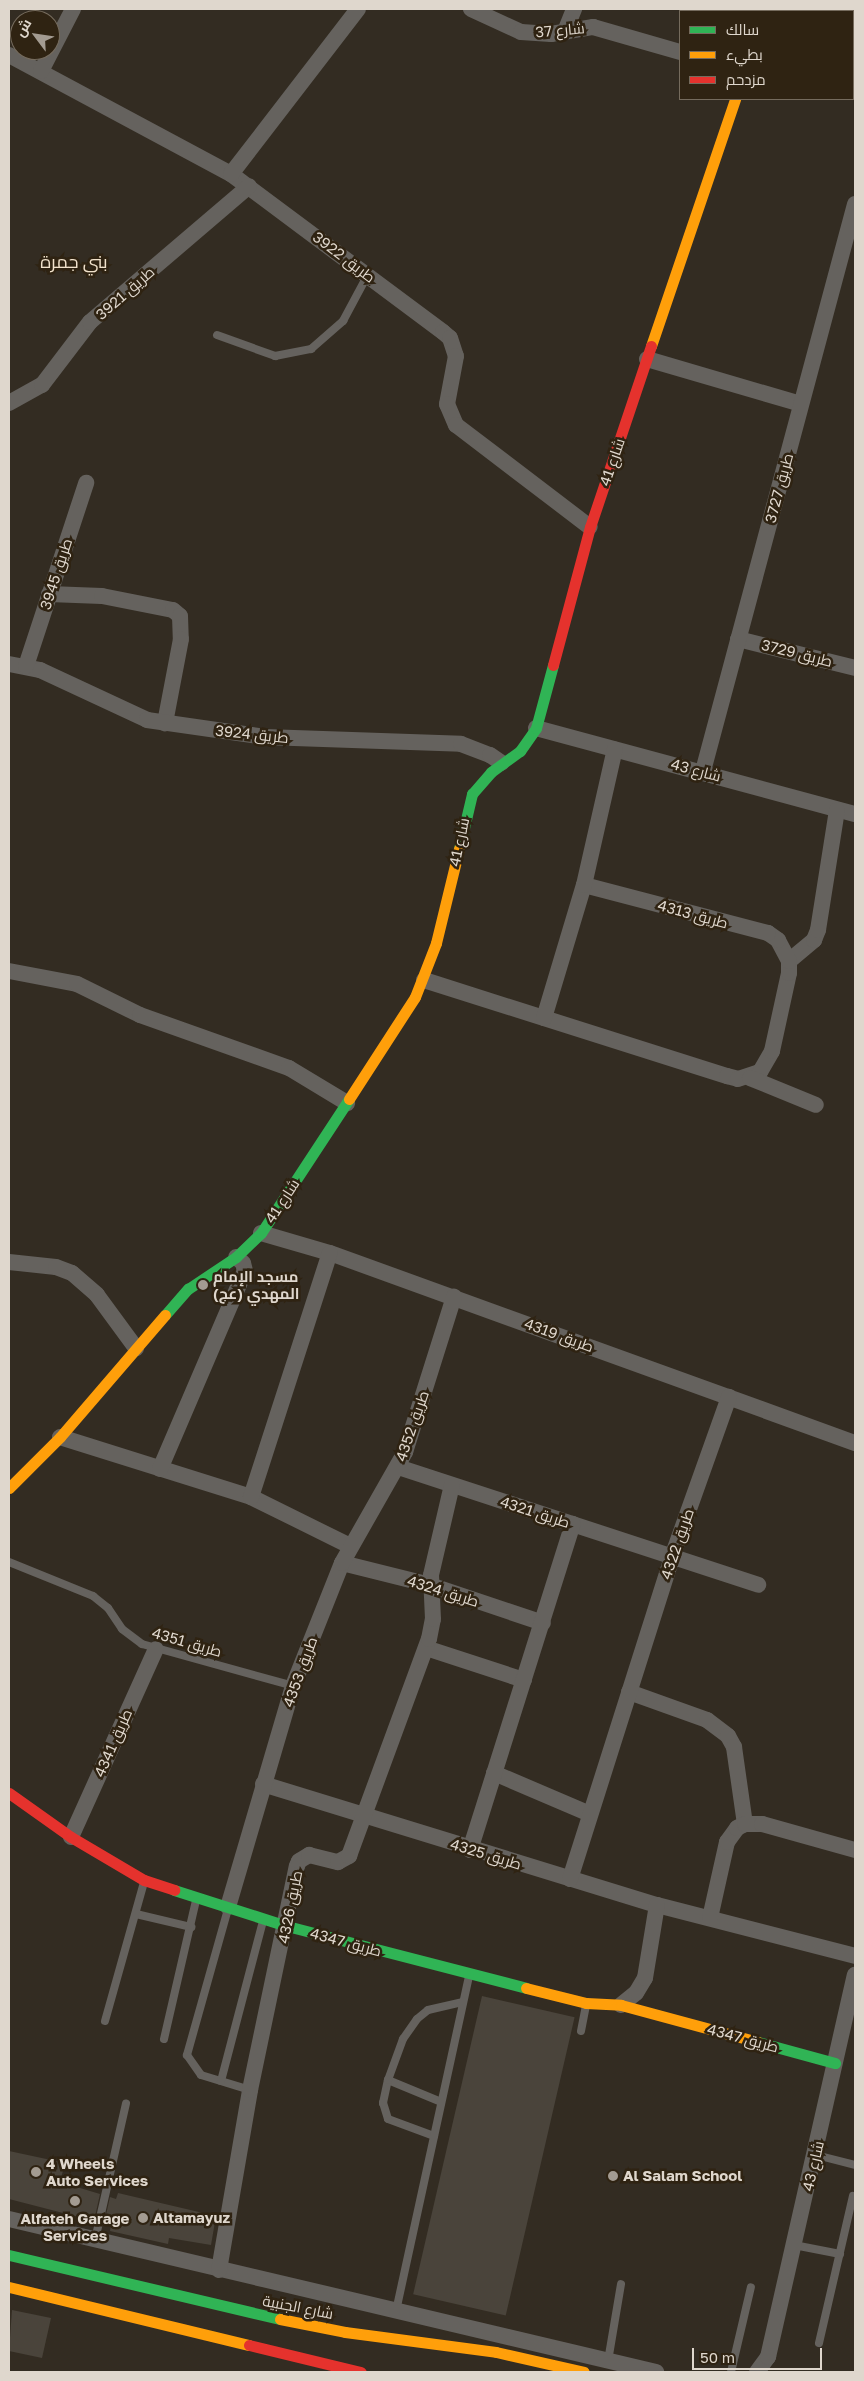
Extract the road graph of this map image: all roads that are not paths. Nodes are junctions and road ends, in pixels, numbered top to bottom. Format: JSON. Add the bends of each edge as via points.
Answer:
{"nodes":[{"id":1,"x":73,"y":9,"type":"edge"},
{"id":2,"x":358,"y":9,"type":"edge"},
{"id":3,"x":471,"y":9,"type":"edge"},
{"id":4,"x":574,"y":9,"type":"edge"},
{"id":5,"x":566,"y":29,"type":"junction"},
{"id":6,"x":679,"y":52,"type":"edge"},
{"id":7,"x":9,"y":55,"type":"edge"},
{"id":8,"x":41,"y":71,"type":"junction"},
{"id":9,"x":734,"y":100,"type":"edge"},
{"id":10,"x":231,"y":174,"type":"junction"},
{"id":11,"x":249,"y":186,"type":"junction"},
{"id":12,"x":855,"y":204,"type":"edge"},
{"id":13,"x":368,"y":274,"type":"junction"},
{"id":14,"x":217,"y":334,"type":"dead end"},
{"id":15,"x":647,"y":359,"type":"junction"},
{"id":16,"x":9,"y":403,"type":"edge"},
{"id":17,"x":801,"y":404,"type":"junction"},
{"id":18,"x":86,"y":483,"type":"dead end"},
{"id":19,"x":590,"y":527,"type":"junction"},
{"id":20,"x":49,"y":594,"type":"junction"},
{"id":21,"x":738,"y":639,"type":"junction"},
{"id":22,"x":9,"y":664,"type":"edge"},
{"id":23,"x":26,"y":666,"type":"junction"},
{"id":24,"x":855,"y":668,"type":"edge"},
{"id":25,"x":165,"y":723,"type":"junction"},
{"id":26,"x":536,"y":728,"type":"junction"},
{"id":27,"x":615,"y":749,"type":"junction"},
{"id":28,"x":502,"y":763,"type":"junction"},
{"id":29,"x":703,"y":771,"type":"junction"},
{"id":30,"x":837,"y":810,"type":"junction"},
{"id":31,"x":855,"y":814,"type":"edge"},
{"id":32,"x":584,"y":885,"type":"junction"},
{"id":33,"x":789,"y":961,"type":"junction"},
{"id":34,"x":9,"y":971,"type":"edge"},
{"id":35,"x":424,"y":980,"type":"junction"},
{"id":36,"x":544,"y":1018,"type":"junction"},
{"id":37,"x":750,"y":1078,"type":"junction"},
{"id":38,"x":347,"y":1102,"type":"junction"},
{"id":39,"x":816,"y":1105,"type":"dead end"},
{"id":40,"x":261,"y":1233,"type":"junction"},
{"id":41,"x":330,"y":1252,"type":"junction"},
{"id":42,"x":236,"y":1257,"type":"junction"},
{"id":43,"x":9,"y":1262,"type":"edge"},
{"id":44,"x":454,"y":1298,"type":"junction"},
{"id":45,"x":136,"y":1348,"type":"junction"},
{"id":46,"x":729,"y":1397,"type":"junction"},
{"id":47,"x":60,"y":1437,"type":"junction"},
{"id":48,"x":855,"y":1443,"type":"edge"},
{"id":49,"x":398,"y":1467,"type":"junction"},
{"id":50,"x":160,"y":1469,"type":"junction"},
{"id":51,"x":452,"y":1485,"type":"junction"},
{"id":52,"x":9,"y":1488,"type":"edge"},
{"id":53,"x":251,"y":1497,"type":"junction"},
{"id":54,"x":573,"y":1524,"type":"junction"},
{"id":55,"x":350,"y":1546,"type":"junction"},
{"id":56,"x":672,"y":1557,"type":"junction"},
{"id":57,"x":9,"y":1562,"type":"edge"},
{"id":58,"x":342,"y":1563,"type":"junction"},
{"id":59,"x":430,"y":1585,"type":"junction"},
{"id":60,"x":758,"y":1586,"type":"dead end"},
{"id":61,"x":543,"y":1622,"type":"junction"},
{"id":62,"x":426,"y":1648,"type":"junction"},
{"id":63,"x":156,"y":1649,"type":"junction"},
{"id":64,"x":524,"y":1680,"type":"junction"},
{"id":65,"x":293,"y":1686,"type":"junction"},
{"id":66,"x":630,"y":1692,"type":"junction"},
{"id":67,"x":494,"y":1773,"type":"junction"},
{"id":68,"x":263,"y":1784,"type":"junction"},
{"id":69,"x":9,"y":1793,"type":"edge"},
{"id":70,"x":590,"y":1814,"type":"junction"},
{"id":71,"x":363,"y":1816,"type":"junction"},
{"id":72,"x":745,"y":1824,"type":"junction"},
{"id":73,"x":71,"y":1837,"type":"junction"},
{"id":74,"x":470,"y":1850,"type":"junction"},
{"id":75,"x":855,"y":1850,"type":"edge"},
{"id":76,"x":570,"y":1879,"type":"junction"},
{"id":77,"x":144,"y":1880,"type":"junction"},
{"id":78,"x":197,"y":1898,"type":"junction"},
{"id":79,"x":657,"y":1905,"type":"junction"},
{"id":80,"x":228,"y":1908,"type":"junction"},
{"id":81,"x":136,"y":1914,"type":"junction"},
{"id":82,"x":710,"y":1918,"type":"junction"},
{"id":83,"x":264,"y":1919,"type":"junction"},
{"id":84,"x":287,"y":1926,"type":"junction"},
{"id":85,"x":191,"y":1927,"type":"junction"},
{"id":86,"x":855,"y":1956,"type":"edge"},
{"id":87,"x":469,"y":1974,"type":"junction"},
{"id":88,"x":855,"y":1975,"type":"edge"},
{"id":89,"x":462,"y":2002,"type":"junction"},
{"id":90,"x":586,"y":2003,"type":"junction"},
{"id":91,"x":621,"y":2005,"type":"junction"},
{"id":92,"x":105,"y":2021,"type":"dead end"},
{"id":93,"x":581,"y":2030,"type":"dead end"},
{"id":94,"x":164,"y":2039,"type":"dead end"},
{"id":95,"x":835,"y":2063,"type":"junction"},
{"id":96,"x":388,"y":2080,"type":"junction"},
{"id":97,"x":221,"y":2081,"type":"junction"},
{"id":98,"x":250,"y":2090,"type":"junction"},
{"id":99,"x":441,"y":2102,"type":"junction"},
{"id":100,"x":126,"y":2103,"type":"dead end"},
{"id":101,"x":434,"y":2136,"type":"junction"},
{"id":102,"x":816,"y":2155,"type":"junction"},
{"id":103,"x":855,"y":2165,"type":"edge"},
{"id":104,"x":853,"y":2196,"type":"dead end"},
{"id":105,"x":9,"y":2219,"type":"edge"},
{"id":106,"x":95,"y":2240,"type":"junction"},
{"id":107,"x":794,"y":2245,"type":"junction"},
{"id":108,"x":840,"y":2254,"type":"junction"},
{"id":109,"x":9,"y":2255,"type":"edge"},
{"id":110,"x":219,"y":2270,"type":"junction"},
{"id":111,"x":621,"y":2284,"type":"dead end"},
{"id":112,"x":9,"y":2287,"type":"edge"},
{"id":113,"x":751,"y":2287,"type":"dead end"},
{"id":114,"x":396,"y":2313,"type":"junction"},
{"id":115,"x":819,"y":2343,"type":"dead end"},
{"id":116,"x":608,"y":2361,"type":"junction"},
{"id":117,"x":770,"y":2365,"type":"edge"},
{"id":118,"x":355,"y":2372,"type":"edge"},
{"id":119,"x":584,"y":2372,"type":"edge"},
{"id":120,"x":656,"y":2372,"type":"edge"},
{"id":121,"x":731,"y":2372,"type":"edge"},
{"id":122,"x":757,"y":2372,"type":"edge"}],
"edges":[{"from":1,"to":8,"type":"street"},
{"from":2,"to":10,"type":"street"},
{"from":3,"to":5,"type":"street","name":"شارع 37","via":[[521,32],[551,34]]},
{"from":4,"to":5,"type":"street"},
{"from":5,"to":6,"type":"street","name":"شارع 37","via":[[606,30]]},
{"from":7,"to":8,"type":"street","name":"طريق 3922"},
{"from":8,"to":10,"type":"street","name":"طريق 3922"},
{"from":9,"to":15,"type":"street","name":"شارع 41"},
{"from":10,"to":11,"type":"street","name":"طريق 3922"},
{"from":11,"to":13,"type":"street","name":"طريق 3922"},
{"from":11,"to":16,"type":"street","name":"طريق 3921","via":[[90,322],[42,385]]},
{"from":12,"to":17,"type":"street","name":"طريق 3727"},
{"from":13,"to":14,"type":"lane","via":[[343,321],[311,349],[275,356]]},
{"from":13,"to":19,"type":"street","name":"طريق 3922","via":[[450,338],[456,356],[447,404],[456,425]]},
{"from":15,"to":17,"type":"street"},
{"from":15,"to":19,"type":"street","name":"شارع 41"},
{"from":17,"to":21,"type":"street","name":"طريق 3727"},
{"from":18,"to":20,"type":"street","name":"طريق 3945"},
{"from":19,"to":26,"type":"street","name":"شارع 41"},
{"from":20,"to":23,"type":"street","name":"طريق 3945"},
{"from":20,"to":25,"type":"street","via":[[102,596],[173,610],[180,616],[181,639]]},
{"from":21,"to":24,"type":"street","name":"طريق 3729"},
{"from":21,"to":29,"type":"street","name":"طريق 3727"},
{"from":22,"to":23,"type":"street","name":"طريق 3924"},
{"from":23,"to":25,"type":"street","name":"طريق 3924","via":[[131,715]]},
{"from":25,"to":28,"type":"street","name":"طريق 3924","via":[[265,737],[461,744],[490,754]]},
{"from":26,"to":27,"type":"street","name":"شارع 43"},
{"from":26,"to":28,"type":"street","name":"شارع 41","via":[[520,751]]},
{"from":27,"to":29,"type":"street","name":"شارع 43"},
{"from":27,"to":32,"type":"street"},
{"from":28,"to":35,"type":"street","name":"شارع 41","via":[[480,782],[467,807],[436,943]]},
{"from":29,"to":30,"type":"street","name":"شارع 43"},
{"from":30,"to":31,"type":"street","name":"شارع 43"},
{"from":30,"to":33,"type":"street","via":[[818,930],[814,940]]},
{"from":32,"to":33,"type":"street","name":"طريق 4313","via":[[768,933],[778,940]]},
{"from":32,"to":36,"type":"street"},
{"from":33,"to":37,"type":"street","via":[[768,1062]]},
{"from":34,"to":38,"type":"street","via":[[77,984],[149,1018],[289,1068]]},
{"from":35,"to":36,"type":"street"},
{"from":35,"to":38,"type":"street","name":"شارع 41"},
{"from":36,"to":37,"type":"street","via":[[727,1076]]},
{"from":37,"to":39,"type":"street"},
{"from":38,"to":40,"type":"street","name":"شارع 41"},
{"from":40,"to":41,"type":"street","name":"طريق 4319"},
{"from":40,"to":42,"type":"street","name":"شارع 41"},
{"from":41,"to":44,"type":"street","name":"طريق 4319"},
{"from":41,"to":53,"type":"street"},
{"from":42,"to":45,"type":"street","name":"شارع 41","via":[[188,1289]]},
{"from":42,"to":50,"type":"street","via":[[245,1270]]},
{"from":43,"to":45,"type":"street","via":[[56,1267],[72,1273],[97,1295]]},
{"from":44,"to":46,"type":"street","name":"طريق 4319"},
{"from":44,"to":49,"type":"street","name":"طريق 4352"},
{"from":45,"to":47,"type":"street","name":"شارع 41"},
{"from":46,"to":48,"type":"street","name":"طريق 4319"},
{"from":46,"to":56,"type":"street","name":"طريق 4322"},
{"from":47,"to":50,"type":"street"},
{"from":47,"to":52,"type":"street","name":"شارع 41"},
{"from":49,"to":51,"type":"street","name":"طريق 4321"},
{"from":49,"to":55,"type":"street","name":"طريق 4352"},
{"from":50,"to":53,"type":"street"},
{"from":51,"to":54,"type":"street","name":"طريق 4321"},
{"from":51,"to":59,"type":"street","name":"طريق 4326"},
{"from":53,"to":55,"type":"street"},
{"from":54,"to":56,"type":"street","name":"طريق 4321"},
{"from":54,"to":61,"type":"street"},
{"from":55,"to":58,"type":"street","name":"طريق 4353"},
{"from":56,"to":60,"type":"street","name":"طريق 4321"},
{"from":56,"to":66,"type":"street","name":"طريق 4322"},
{"from":57,"to":63,"type":"lane","name":"طريق 4351","via":[[93,1596],[108,1608],[131,1637]]},
{"from":58,"to":59,"type":"street","name":"طريق 4324"},
{"from":58,"to":65,"type":"street","name":"طريق 4353"},
{"from":59,"to":61,"type":"street","name":"طريق 4324"},
{"from":59,"to":62,"type":"street","name":"طريق 4326","via":[[433,1619]]},
{"from":61,"to":64,"type":"street"},
{"from":62,"to":64,"type":"street"},
{"from":62,"to":71,"type":"street","name":"طريق 4326"},
{"from":63,"to":65,"type":"lane","name":"طريق 4351"},
{"from":63,"to":73,"type":"street","name":"طريق 4341"},
{"from":64,"to":67,"type":"street"},
{"from":65,"to":68,"type":"street","name":"طريق 4353"},
{"from":66,"to":70,"type":"street","name":"طريق 4322"},
{"from":66,"to":72,"type":"street","via":[[707,1720],[728,1736],[734,1747]]},
{"from":67,"to":70,"type":"street"},
{"from":67,"to":74,"type":"street"},
{"from":68,"to":71,"type":"street","name":"طريق 4325"},
{"from":68,"to":80,"type":"street","name":"طريق 4353"},
{"from":69,"to":73,"type":"street","name":"طريق 4347"},
{"from":70,"to":76,"type":"street","name":"طريق 4322"},
{"from":71,"to":74,"type":"street","name":"طريق 4325"},
{"from":71,"to":84,"type":"street","name":"طريق 4326","via":[[346,1859],[338,1862],[310,1855],[299,1861]]},
{"from":72,"to":75,"type":"street","via":[[762,1824]]},
{"from":72,"to":82,"type":"street","via":[[737,1828],[727,1842]]},
{"from":73,"to":77,"type":"street","name":"طريق 4347"},
{"from":74,"to":76,"type":"street","name":"طريق 4325"},
{"from":76,"to":79,"type":"street","name":"طريق 4325"},
{"from":77,"to":78,"type":"street","name":"طريق 4347"},
{"from":77,"to":81,"type":"lane"},
{"from":78,"to":80,"type":"street","name":"طريق 4347"},
{"from":78,"to":85,"type":"lane"},
{"from":79,"to":82,"type":"street","name":"طريق 4325"},
{"from":79,"to":91,"type":"street","via":[[645,1978],[636,1992]]},
{"from":80,"to":83,"type":"street","name":"طريق 4347"},
{"from":80,"to":97,"type":"lane","via":[[186,2046],[194,2070]]},
{"from":81,"to":85,"type":"lane"},
{"from":81,"to":92,"type":"lane"},
{"from":82,"to":86,"type":"street","name":"طريق 4325"},
{"from":83,"to":84,"type":"street","name":"طريق 4347"},
{"from":83,"to":97,"type":"lane"},
{"from":84,"to":87,"type":"street","name":"طريق 4347"},
{"from":84,"to":98,"type":"street","name":"طريق 4326"},
{"from":85,"to":94,"type":"lane"},
{"from":87,"to":89,"type":"lane"},
{"from":87,"to":90,"type":"street","name":"طريق 4347"},
{"from":88,"to":95,"type":"street","name":"شارع 43"},
{"from":89,"to":96,"type":"lane","via":[[428,2010],[417,2019],[403,2039]]},
{"from":89,"to":99,"type":"lane"},
{"from":90,"to":91,"type":"street","name":"طريق 4347"},
{"from":90,"to":93,"type":"lane"},
{"from":91,"to":95,"type":"street","name":"طريق 4347"},
{"from":95,"to":102,"type":"street","name":"شارع 43"},
{"from":96,"to":99,"type":"lane"},
{"from":96,"to":101,"type":"lane","via":[[383,2104],[388,2119]]},
{"from":97,"to":98,"type":"lane"},
{"from":98,"to":110,"type":"street","name":"طريق 4326"},
{"from":99,"to":101,"type":"lane"},
{"from":100,"to":106,"type":"lane"},
{"from":101,"to":114,"type":"lane"},
{"from":102,"to":103,"type":"lane"},
{"from":102,"to":107,"type":"street","name":"شارع 43"},
{"from":104,"to":108,"type":"lane"},
{"from":105,"to":106,"type":"street"},
{"from":106,"to":110,"type":"street"},
{"from":107,"to":108,"type":"lane"},
{"from":107,"to":117,"type":"street","name":"شارع 43"},
{"from":108,"to":115,"type":"lane"},
{"from":109,"to":119,"type":"street","name":"شارع الجنبية","via":[[268,2317],[345,2332],[496,2352]]},
{"from":110,"to":114,"type":"street"},
{"from":111,"to":116,"type":"lane"},
{"from":112,"to":118,"type":"street"},
{"from":113,"to":121,"type":"lane"},
{"from":114,"to":116,"type":"street"},
{"from":116,"to":120,"type":"street"},
{"from":117,"to":122,"type":"street","name":"شارع 43"}]}
